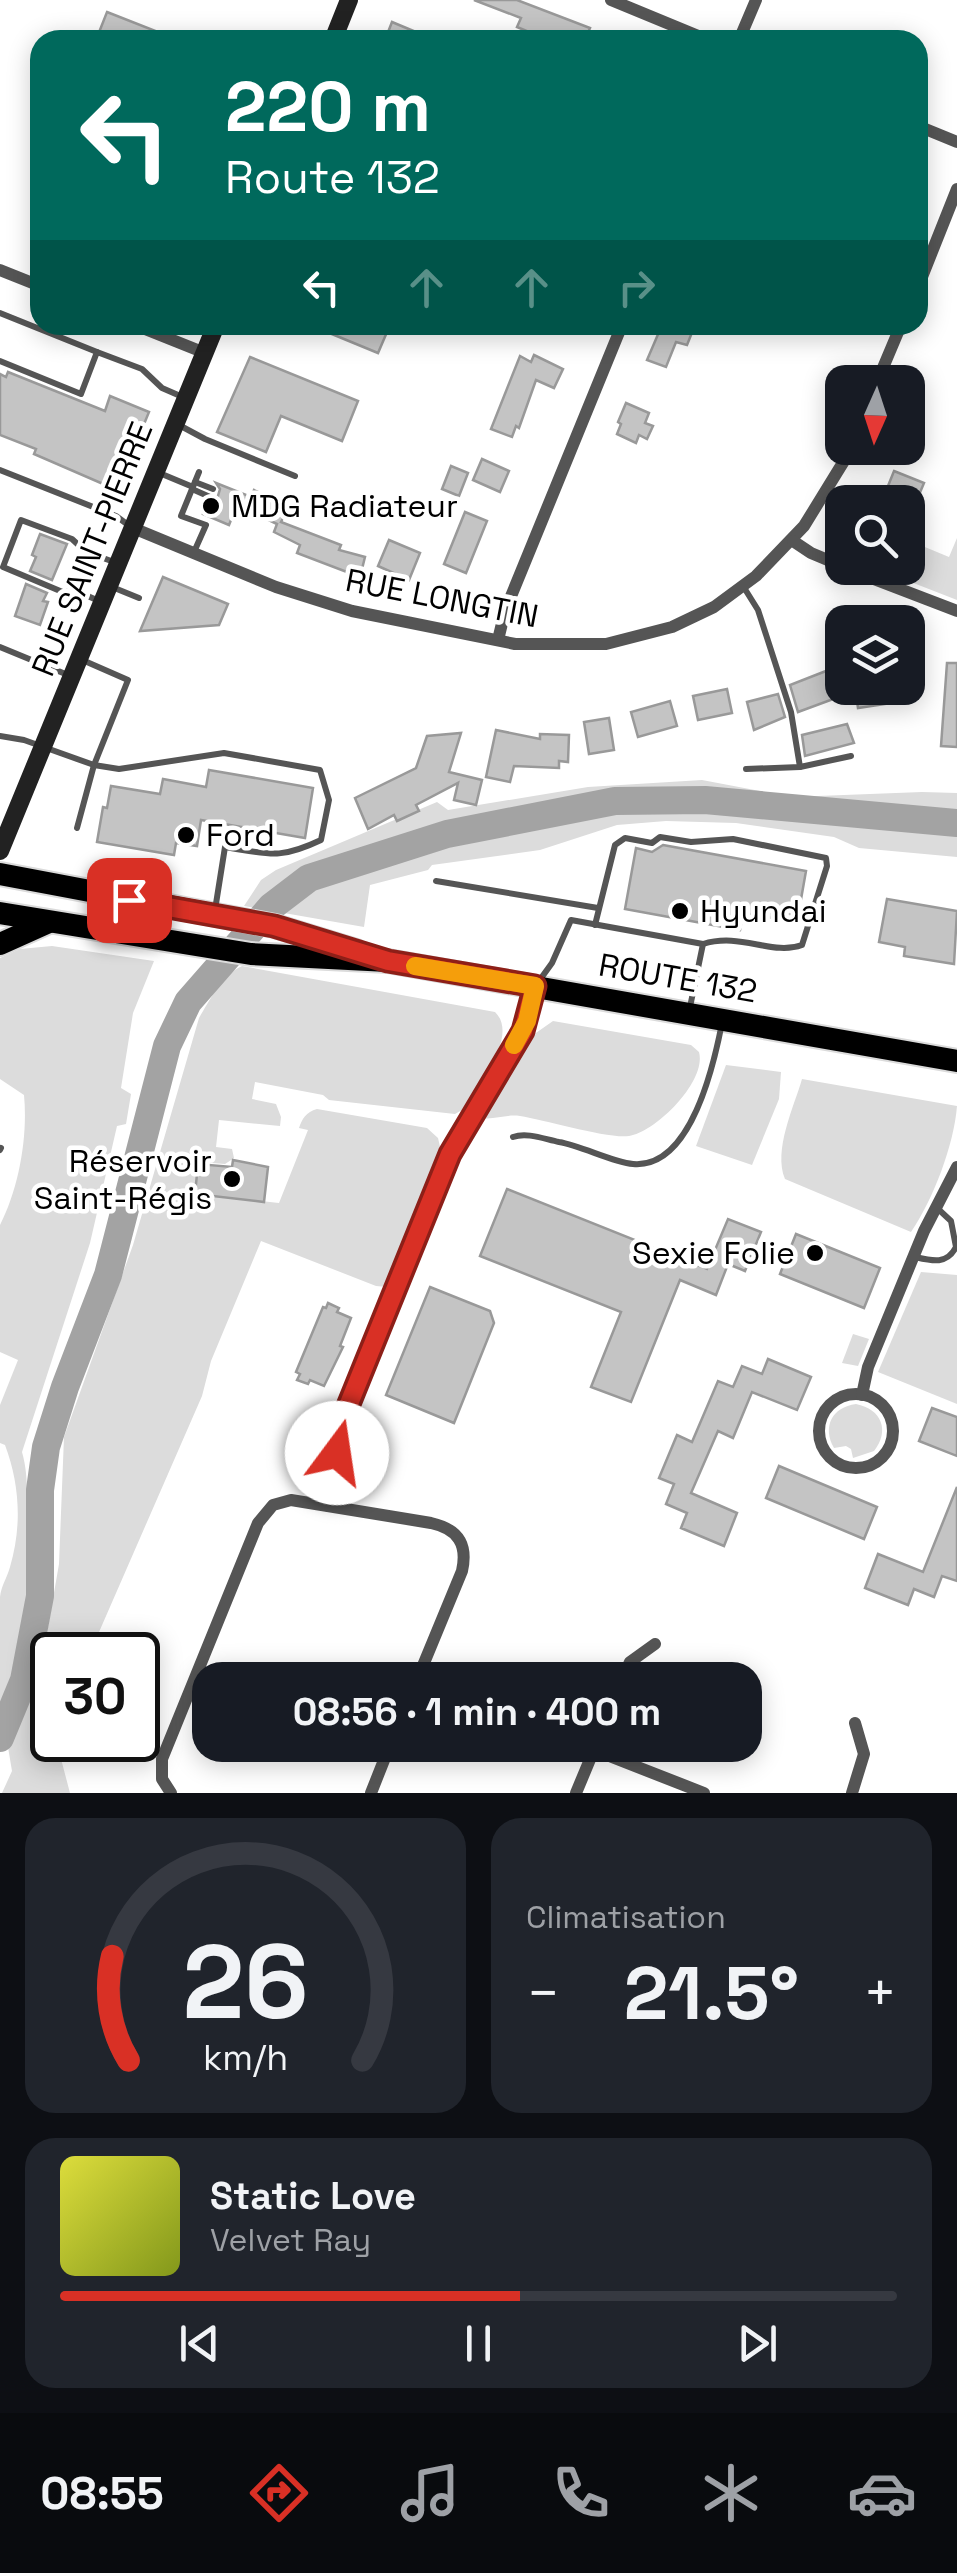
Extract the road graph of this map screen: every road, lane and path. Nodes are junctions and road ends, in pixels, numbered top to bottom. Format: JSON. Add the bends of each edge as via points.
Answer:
{"nodes":[{"id":1,"x":349,"y":0,"type":"edge"},
{"id":2,"x":611,"y":0,"type":"edge"},
{"id":3,"x":756,"y":0,"type":"edge"},
{"id":4,"x":337,"y":30,"type":"edge"},
{"id":5,"x":684,"y":30,"type":"edge"},
{"id":6,"x":744,"y":30,"type":"edge"},
{"id":7,"x":928,"y":130,"type":"edge"},
{"id":8,"x":957,"y":142,"type":"edge"},
{"id":9,"x":957,"y":189,"type":"edge"},
{"id":10,"x":928,"y":262,"type":"edge"},
{"id":11,"x":0,"y":270,"type":"edge"},
{"id":12,"x":30,"y":282,"type":"edge"},
{"id":13,"x":0,"y":313,"type":"edge"},
{"id":14,"x":30,"y":325,"type":"edge"},
{"id":15,"x":55,"y":335,"type":"edge"},
{"id":16,"x":160,"y":335,"type":"edge"},
{"id":17,"x":212,"y":335,"type":"edge"},
{"id":18,"x":618,"y":335,"type":"edge"},
{"id":19,"x":898,"y":335,"type":"edge"},
{"id":20,"x":98,"y":352,"type":"junction"},
{"id":21,"x":205,"y":353,"type":"junction"},
{"id":22,"x":0,"y":361,"type":"edge"},
{"id":23,"x":885,"y":365,"type":"edge"},
{"id":24,"x":186,"y":398,"type":"junction"},
{"id":25,"x":176,"y":423,"type":"junction"},
{"id":26,"x":842,"y":465,"type":"edge"},
{"id":27,"x":0,"y":470,"type":"edge"},
{"id":28,"x":156,"y":471,"type":"junction"},
{"id":29,"x":199,"y":472,"type":"dead end"},
{"id":30,"x":295,"y":476,"type":"dead end"},
{"id":31,"x":193,"y":486,"type":"junction"},
{"id":32,"x":212,"y":493,"type":"dead end"},
{"id":33,"x":133,"y":528,"type":"junction"},
{"id":34,"x":793,"y":540,"type":"junction"},
{"id":35,"x":86,"y":552,"type":"junction"},
{"id":36,"x":194,"y":553,"type":"junction"},
{"id":37,"x":825,"y":559,"type":"edge"},
{"id":38,"x":118,"y":564,"type":"junction"},
{"id":39,"x":890,"y":585,"type":"edge"},
{"id":40,"x":743,"y":586,"type":"junction"},
{"id":41,"x":72,"y":590,"type":"junction"},
{"id":42,"x":106,"y":594,"type":"junction"},
{"id":43,"x":138,"y":598,"type":"dead end"},
{"id":44,"x":957,"y":611,"type":"edge"},
{"id":45,"x":498,"y":640,"type":"junction"},
{"id":46,"x":0,"y":647,"type":"edge"},
{"id":47,"x":76,"y":668,"type":"junction"},
{"id":48,"x":0,"y":736,"type":"edge"},
{"id":49,"x":42,"y":747,"type":"junction"},
{"id":50,"x":851,"y":756,"type":"dead end"},
{"id":51,"x":94,"y":765,"type":"junction"},
{"id":52,"x":800,"y":767,"type":"junction"},
{"id":53,"x":746,"y":769,"type":"dead end"},
{"id":54,"x":77,"y":828,"type":"dead end"},
{"id":55,"x":0,"y":851,"type":"edge"},
{"id":56,"x":0,"y":874,"type":"edge"},
{"id":57,"x":436,"y":881,"type":"dead end"},
{"id":58,"x":598,"y":908,"type":"junction"},
{"id":59,"x":0,"y":913,"type":"edge"},
{"id":60,"x":213,"y":915,"type":"junction"},
{"id":61,"x":50,"y":922,"type":"junction"},
{"id":62,"x":595,"y":924,"type":"junction"},
{"id":63,"x":0,"y":944,"type":"edge"},
{"id":64,"x":703,"y":944,"type":"junction"},
{"id":65,"x":388,"y":961,"type":"junction"},
{"id":66,"x":535,"y":986,"type":"junction"},
{"id":67,"x":689,"y":1013,"type":"junction"},
{"id":68,"x":722,"y":1019,"type":"junction"},
{"id":69,"x":957,"y":1061,"type":"edge"},
{"id":70,"x":513,"y":1138,"type":"dead end"},
{"id":71,"x":957,"y":1167,"type":"edge"},
{"id":72,"x":936,"y":1208,"type":"junction"},
{"id":73,"x":914,"y":1257,"type":"junction"},
{"id":74,"x":862,"y":1395,"type":"junction"},
{"id":75,"x":329,"y":1506,"type":"junction"},
{"id":76,"x":655,"y":1644,"type":"dead end"},
{"id":77,"x":424,"y":1662,"type":"edge"},
{"id":78,"x":632,"y":1662,"type":"edge"},
{"id":79,"x":856,"y":1723,"type":"dead end"},
{"id":80,"x":383,"y":1762,"type":"edge"},
{"id":81,"x":589,"y":1762,"type":"edge"},
{"id":82,"x":629,"y":1762,"type":"edge"},
{"id":83,"x":171,"y":1793,"type":"edge"},
{"id":84,"x":371,"y":1793,"type":"edge"},
{"id":85,"x":576,"y":1793,"type":"edge"},
{"id":86,"x":704,"y":1793,"type":"edge"},
{"id":87,"x":852,"y":1793,"type":"edge"}],
"edges":[{"from":1,"to":4,"type":"main road"},
{"from":2,"to":5,"type":"street"},
{"from":3,"to":6,"type":"street"},
{"from":7,"to":8,"type":"street"},
{"from":9,"to":10,"type":"street"},
{"from":11,"to":12,"type":"street"},
{"from":13,"to":14,"type":"lane"},
{"from":15,"to":20,"type":"lane"},
{"from":16,"to":21,"type":"street"},
{"from":17,"to":21,"type":"main road","name":"RUE SAINT-PIERRE"},
{"from":18,"to":45,"type":"street"},
{"from":19,"to":23,"type":"street"},
{"from":20,"to":22,"type":"lane","via":[[81,394]]},
{"from":20,"to":24,"type":"lane"},
{"from":21,"to":24,"type":"main road","name":"RUE SAINT-PIERRE"},
{"from":24,"to":25,"type":"main road","name":"RUE SAINT-PIERRE"},
{"from":25,"to":28,"type":"main road","name":"RUE SAINT-PIERRE"},
{"from":25,"to":30,"type":"lane"},
{"from":26,"to":34,"type":"street","name":"RUE LONGTIN"},
{"from":27,"to":33,"type":"lane"},
{"from":28,"to":31,"type":"lane"},
{"from":28,"to":33,"type":"main road","name":"RUE SAINT-PIERRE"},
{"from":29,"to":31,"type":"lane"},
{"from":31,"to":32,"type":"lane"},
{"from":31,"to":36,"type":"lane","via":[[180,516],[206,525]]},
{"from":33,"to":36,"type":"street","name":"RUE LONGTIN"},
{"from":33,"to":38,"type":"main road","name":"RUE SAINT-PIERRE"},
{"from":34,"to":37,"type":"street"},
{"from":34,"to":40,"type":"street","name":"RUE LONGTIN"},
{"from":35,"to":38,"type":"lane"},
{"from":35,"to":41,"type":"lane"},
{"from":35,"to":41,"type":"lane","via":[[72,539],[21,520],[3,567],[65,593]]},
{"from":36,"to":45,"type":"street","name":"RUE LONGTIN","via":[[328,604]]},
{"from":38,"to":42,"type":"main road","name":"RUE SAINT-PIERRE"},
{"from":39,"to":44,"type":"street"},
{"from":40,"to":45,"type":"street","name":"RUE LONGTIN","via":[[700,614],[632,639],[562,646]]},
{"from":40,"to":52,"type":"lane","via":[[758,610],[791,712]]},
{"from":41,"to":42,"type":"lane"},
{"from":42,"to":43,"type":"lane"},
{"from":42,"to":47,"type":"main road","name":"RUE SAINT-PIERRE"},
{"from":46,"to":47,"type":"lane"},
{"from":47,"to":49,"type":"main road","name":"RUE SAINT-PIERRE"},
{"from":47,"to":51,"type":"lane","via":[[128,680]]},
{"from":48,"to":49,"type":"lane"},
{"from":49,"to":51,"type":"lane"},
{"from":49,"to":55,"type":"main road","name":"RUE SAINT-PIERRE"},
{"from":50,"to":52,"type":"lane"},
{"from":51,"to":54,"type":"lane"},
{"from":51,"to":60,"type":"lane","via":[[119,769],[224,752],[320,770],[329,800],[321,840],[278,856],[225,847]]},
{"from":52,"to":53,"type":"lane"},
{"from":56,"to":60,"type":"highway","name":"ROUTE 132"},
{"from":57,"to":58,"type":"lane"},
{"from":58,"to":62,"type":"lane"},
{"from":58,"to":64,"type":"lane","via":[[615,844],[625,838],[733,839],[826,858],[802,946],[725,938]]},
{"from":59,"to":61,"type":"highway","name":"ROUTE 132"},
{"from":60,"to":65,"type":"highway","name":"ROUTE 132"},
{"from":61,"to":63,"type":"highway"},
{"from":61,"to":65,"type":"highway","name":"ROUTE 132","via":[[250,954]]},
{"from":62,"to":64,"type":"lane"},
{"from":62,"to":66,"type":"lane","via":[[571,920]]},
{"from":64,"to":67,"type":"lane"},
{"from":65,"to":66,"type":"highway","name":"ROUTE 132"},
{"from":66,"to":67,"type":"highway","name":"ROUTE 132"},
{"from":66,"to":75,"type":"street","via":[[523,1031],[450,1154],[347,1409]]},
{"from":67,"to":68,"type":"highway","name":"ROUTE 132"},
{"from":68,"to":69,"type":"highway","name":"ROUTE 132"},
{"from":68,"to":70,"type":"lane","via":[[699,1106],[676,1142],[652,1161],[632,1164],[577,1145]]},
{"from":71,"to":72,"type":"street"},
{"from":72,"to":73,"type":"street"},
{"from":72,"to":73,"type":"lane","via":[[951,1221],[954,1252],[938,1262]]},
{"from":73,"to":74,"type":"street"},
{"from":74,"to":74,"type":"street","via":[[832,1403],[819,1426],[826,1452],[852,1468],[881,1459],[893,1435],[886,1410]]},
{"from":75,"to":77,"type":"street","via":[[440,1526],[462,1542],[462,1571]]},
{"from":75,"to":83,"type":"street","via":[[273,1504],[258,1523],[162,1759],[162,1779]]},
{"from":76,"to":78,"type":"street"},
{"from":79,"to":87,"type":"street","via":[[864,1754]]},
{"from":80,"to":84,"type":"street"},
{"from":81,"to":85,"type":"street"},
{"from":82,"to":86,"type":"street"}]}
